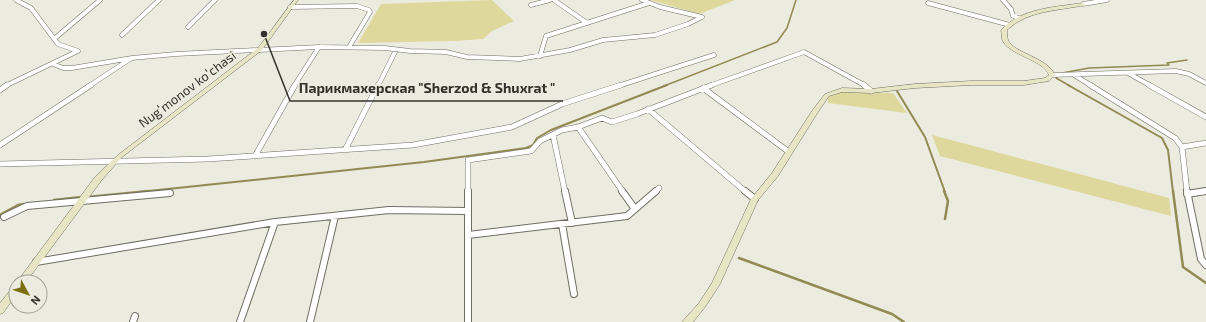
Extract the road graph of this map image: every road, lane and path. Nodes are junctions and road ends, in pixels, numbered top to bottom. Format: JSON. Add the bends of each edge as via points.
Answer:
{"nodes":[{"id":1,"x":16,"y":0,"type":"edge"},
{"id":2,"x":100,"y":0,"type":"edge"},
{"id":3,"x":159,"y":0,"type":"edge"},
{"id":4,"x":215,"y":0,"type":"edge"},
{"id":5,"x":296,"y":0,"type":"edge"},
{"id":6,"x":550,"y":0,"type":"edge"},
{"id":7,"x":554,"y":0,"type":"edge"},
{"id":8,"x":642,"y":0,"type":"edge"},
{"id":9,"x":1003,"y":0,"type":"edge"},
{"id":10,"x":1107,"y":0,"type":"edge"},
{"id":11,"x":926,"y":2,"type":"edge"},
{"id":12,"x":1080,"y":2,"type":"edge"},
{"id":13,"x":650,"y":3,"type":"junction"},
{"id":14,"x":531,"y":6,"type":"dead end"},
{"id":15,"x":290,"y":8,"type":"junction"},
{"id":16,"x":932,"y":9,"type":"dead end"},
{"id":17,"x":1019,"y":18,"type":"junction"},
{"id":18,"x":587,"y":23,"type":"junction"},
{"id":19,"x":1010,"y":25,"type":"junction"},
{"id":20,"x":188,"y":27,"type":"dead end"},
{"id":21,"x":122,"y":35,"type":"dead end"},
{"id":22,"x":54,"y":39,"type":"junction"},
{"id":23,"x":319,"y":47,"type":"junction"},
{"id":24,"x":349,"y":47,"type":"junction"},
{"id":25,"x":260,"y":49,"type":"junction"},
{"id":26,"x":396,"y":50,"type":"junction"},
{"id":27,"x":714,"y":55,"type":"dead end"},
{"id":28,"x":540,"y":56,"type":"junction"},
{"id":29,"x":132,"y":58,"type":"junction"},
{"id":30,"x":52,"y":64,"type":"junction"},
{"id":31,"x":1127,"y":72,"type":"junction"},
{"id":32,"x":1074,"y":75,"type":"junction"},
{"id":33,"x":1055,"y":76,"type":"junction"},
{"id":34,"x":1206,"y":83,"type":"edge"},
{"id":35,"x":1,"y":87,"type":"edge"},
{"id":36,"x":703,"y":88,"type":"junction"},
{"id":37,"x":871,"y":91,"type":"junction"},
{"id":38,"x":648,"y":109,"type":"junction"},
{"id":39,"x":1206,"y":117,"type":"edge"},
{"id":40,"x":578,"y":128,"type":"junction"},
{"id":41,"x":553,"y":135,"type":"junction"},
{"id":42,"x":1206,"y":143,"type":"edge"},
{"id":43,"x":0,"y":145,"type":"edge"},
{"id":44,"x":1182,"y":147,"type":"junction"},
{"id":45,"x":345,"y":150,"type":"junction"},
{"id":46,"x":790,"y":152,"type":"junction"},
{"id":47,"x":255,"y":156,"type":"junction"},
{"id":48,"x":113,"y":162,"type":"junction"},
{"id":49,"x":0,"y":164,"type":"edge"},
{"id":50,"x":659,"y":188,"type":"dead end"},
{"id":51,"x":1206,"y":191,"type":"edge"},
{"id":52,"x":170,"y":193,"type":"dead end"},
{"id":53,"x":1187,"y":194,"type":"junction"},
{"id":54,"x":755,"y":200,"type":"junction"},
{"id":55,"x":82,"y":201,"type":"junction"},
{"id":56,"x":635,"y":209,"type":"junction"},
{"id":57,"x":468,"y":211,"type":"junction"},
{"id":58,"x":335,"y":216,"type":"junction"},
{"id":59,"x":4,"y":217,"type":"dead end"},
{"id":60,"x":275,"y":222,"type":"junction"},
{"id":61,"x":572,"y":223,"type":"junction"},
{"id":62,"x":562,"y":224,"type":"junction"},
{"id":63,"x":468,"y":234,"type":"junction"},
{"id":64,"x":1204,"y":258,"type":"edge"},
{"id":65,"x":36,"y":262,"type":"junction"},
{"id":66,"x":1206,"y":265,"type":"edge"},
{"id":67,"x":28,"y":274,"type":"edge"},
{"id":68,"x":574,"y":294,"type":"dead end"},
{"id":69,"x":8,"y":300,"type":"edge"},
{"id":70,"x":0,"y":310,"type":"edge"},
{"id":71,"x":240,"y":322,"type":"edge"},
{"id":72,"x":310,"y":322,"type":"edge"},
{"id":73,"x":468,"y":322,"type":"edge"},
{"id":74,"x":687,"y":322,"type":"edge"}],
"edges":[{"from":1,"to":22,"type":"street","via":[[30,8]]},
{"from":2,"to":22,"type":"street"},
{"from":3,"to":21,"type":"street"},
{"from":4,"to":20,"type":"street"},
{"from":5,"to":15,"type":"street","name":"Nugʻmonov koʻchasi"},
{"from":6,"to":14,"type":"street"},
{"from":7,"to":18,"type":"street"},
{"from":8,"to":13,"type":"street"},
{"from":9,"to":17,"type":"street","via":[[1014,16]]},
{"from":10,"to":12,"type":"street"},
{"from":11,"to":16,"type":"street"},
{"from":11,"to":19,"type":"street"},
{"from":12,"to":17,"type":"street"},
{"from":13,"to":18,"type":"street"},
{"from":13,"to":28,"type":"street","via":[[702,18],[655,35],[603,40]]},
{"from":15,"to":24,"type":"street","via":[[357,6],[369,10]]},
{"from":15,"to":25,"type":"street","name":"Nugʻmonov koʻchasi"},
{"from":17,"to":19,"type":"street"},
{"from":18,"to":28,"type":"street","via":[[546,36]]},
{"from":19,"to":33,"type":"street","via":[[1003,31],[1008,44],[1046,66]]},
{"from":22,"to":30,"type":"street","via":[[58,44],[78,51]]},
{"from":23,"to":24,"type":"street"},
{"from":23,"to":25,"type":"street"},
{"from":23,"to":47,"type":"street","via":[[289,94]]},
{"from":24,"to":26,"type":"street"},
{"from":25,"to":29,"type":"street"},
{"from":25,"to":48,"type":"street","name":"Nugʻmonov koʻchasi"},
{"from":26,"to":28,"type":"street","via":[[446,52],[467,57],[520,59]]},
{"from":26,"to":45,"type":"street"},
{"from":27,"to":45,"type":"street","via":[[562,104],[512,127],[413,145]]},
{"from":29,"to":30,"type":"street","via":[[72,68]]},
{"from":29,"to":43,"type":"street"},
{"from":30,"to":35,"type":"street"},
{"from":31,"to":32,"type":"street"},
{"from":31,"to":34,"type":"street","via":[[1180,71]]},
{"from":31,"to":39,"type":"street"},
{"from":32,"to":33,"type":"street"},
{"from":32,"to":44,"type":"street","via":[[1175,138]]},
{"from":33,"to":37,"type":"street","via":[[1047,80],[1029,82],[915,86]]},
{"from":36,"to":37,"type":"street","via":[[804,52]]},
{"from":36,"to":38,"type":"street"},
{"from":36,"to":46,"type":"street"},
{"from":37,"to":46,"type":"street","via":[[842,90],[827,95]]},
{"from":38,"to":40,"type":"street","via":[[612,122],[602,118]]},
{"from":38,"to":54,"type":"street"},
{"from":40,"to":41,"type":"street","via":[[562,130]]},
{"from":40,"to":56,"type":"street"},
{"from":41,"to":57,"type":"street","via":[[540,141],[531,151],[468,160]]},
{"from":41,"to":61,"type":"street"},
{"from":42,"to":44,"type":"street"},
{"from":44,"to":53,"type":"street"},
{"from":45,"to":47,"type":"street"},
{"from":46,"to":54,"type":"street"},
{"from":47,"to":48,"type":"street"},
{"from":48,"to":49,"type":"street"},
{"from":48,"to":55,"type":"street","name":"Nugʻmonov koʻchasi"},
{"from":50,"to":56,"type":"street"},
{"from":51,"to":53,"type":"street"},
{"from":52,"to":55,"type":"street"},
{"from":53,"to":64,"type":"street"},
{"from":54,"to":74,"type":"street","via":[[716,284]]},
{"from":55,"to":59,"type":"street","via":[[27,206]]},
{"from":55,"to":65,"type":"street","name":"Nugʻmonov koʻchasi"},
{"from":56,"to":61,"type":"street","via":[[627,216]]},
{"from":57,"to":58,"type":"street","via":[[389,210]]},
{"from":57,"to":63,"type":"street"},
{"from":58,"to":60,"type":"street"},
{"from":58,"to":72,"type":"street"},
{"from":60,"to":65,"type":"street"},
{"from":60,"to":71,"type":"street"},
{"from":61,"to":62,"type":"street"},
{"from":62,"to":63,"type":"street"},
{"from":62,"to":68,"type":"street"},
{"from":63,"to":73,"type":"street"},
{"from":64,"to":66,"type":"street"},
{"from":65,"to":67,"type":"street","name":"Nugʻmonov koʻchasi"},
{"from":69,"to":70,"type":"street"}]}
